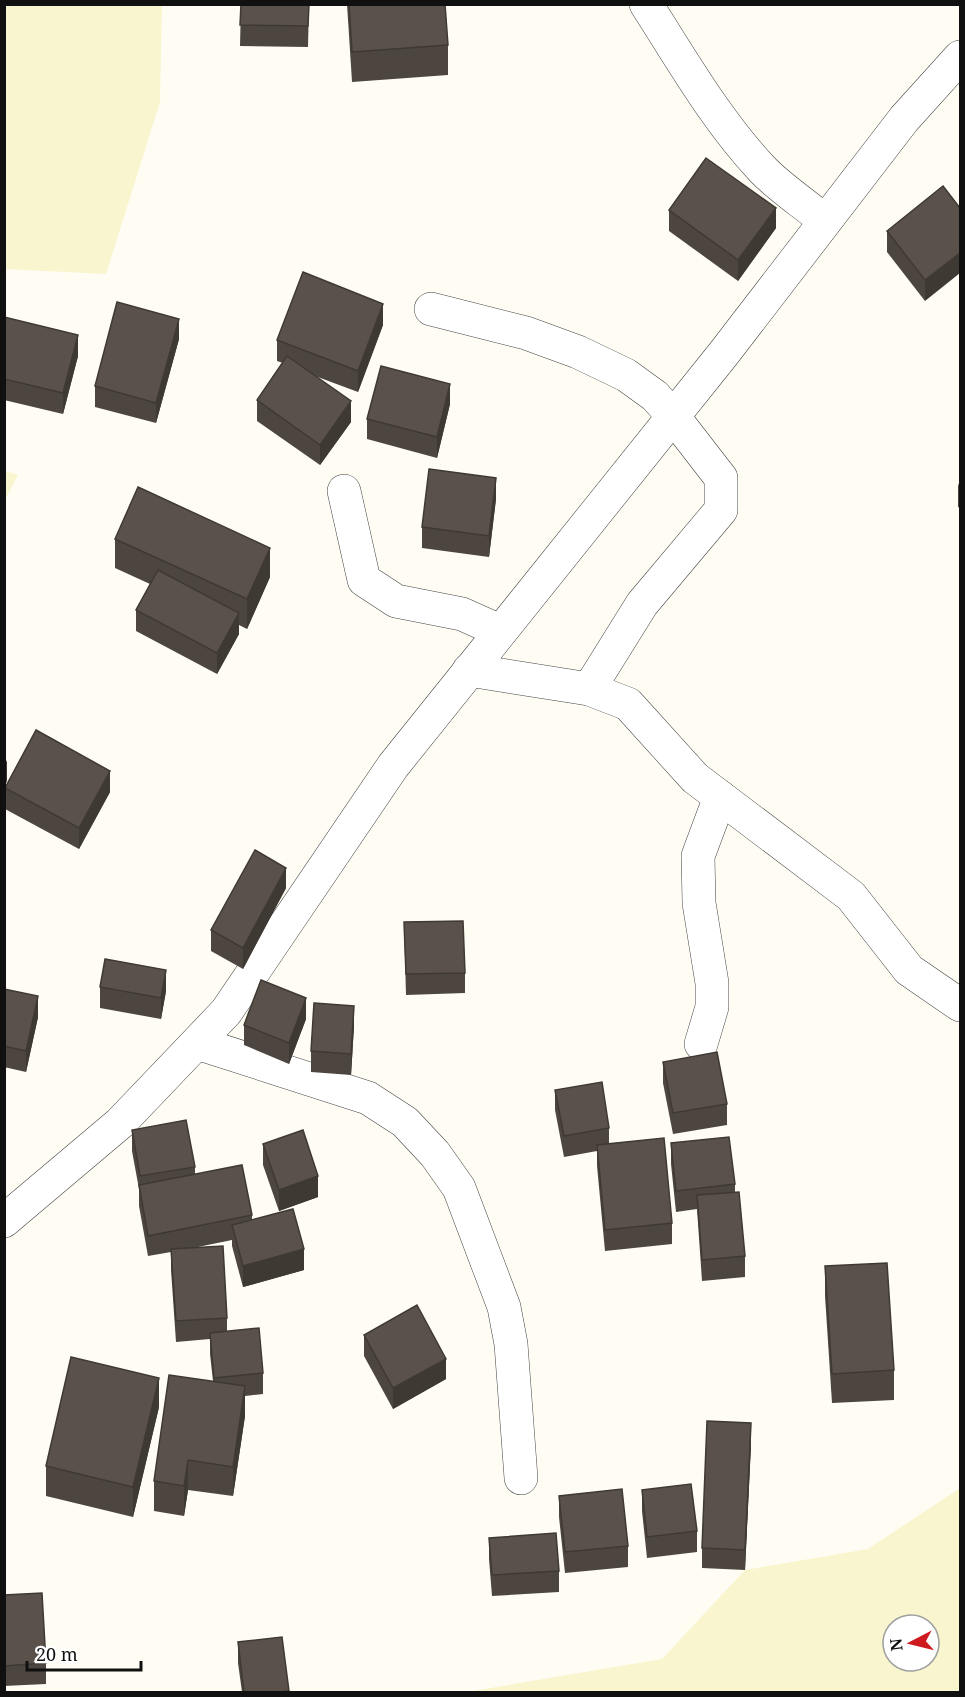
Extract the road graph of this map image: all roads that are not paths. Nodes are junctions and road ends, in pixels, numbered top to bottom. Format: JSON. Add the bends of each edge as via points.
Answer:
{"nodes":[{"id":1,"x":646,"y":4,"type":"edge"},
{"id":2,"x":960,"y":57,"type":"edge"},
{"id":3,"x":825,"y":221,"type":"junction"},
{"id":4,"x":431,"y":309,"type":"dead end"},
{"id":5,"x":673,"y":416,"type":"junction"},
{"id":6,"x":344,"y":491,"type":"dead end"},
{"id":7,"x":500,"y":631,"type":"junction"},
{"id":8,"x":469,"y":670,"type":"junction"},
{"id":9,"x":589,"y":689,"type":"junction"},
{"id":10,"x":720,"y":797,"type":"junction"},
{"id":11,"x":960,"y":1005,"type":"edge"},
{"id":12,"x":197,"y":1043,"type":"junction"},
{"id":13,"x":701,"y":1044,"type":"dead end"},
{"id":14,"x":4,"y":1221,"type":"edge"},
{"id":15,"x":521,"y":1478,"type":"dead end"}],
"edges":[{"from":1,"to":3,"type":"street","via":[[742,146],[764,170]]},
{"from":2,"to":3,"type":"street","via":[[904,119]]},
{"from":3,"to":5,"type":"street"},
{"from":4,"to":5,"type":"street","via":[[526,333],[578,352],[626,375],[655,396]]},
{"from":5,"to":7,"type":"street"},
{"from":5,"to":9,"type":"street","via":[[721,478],[721,510],[642,604]]},
{"from":6,"to":7,"type":"street","via":[[364,580],[396,601],[462,614]]},
{"from":7,"to":8,"type":"street"},
{"from":8,"to":9,"type":"street"},
{"from":8,"to":12,"type":"street","via":[[393,766],[226,1012]]},
{"from":9,"to":10,"type":"street","via":[[628,704],[695,778]]},
{"from":10,"to":11,"type":"street","via":[[851,896],[909,970]]},
{"from":10,"to":13,"type":"street","via":[[698,855],[699,903],[712,983],[711,1007]]},
{"from":12,"to":14,"type":"street","via":[[120,1123]]},
{"from":12,"to":15,"type":"street","via":[[368,1098],[405,1122],[435,1154],[459,1188],[504,1307],[511,1344]]}]}
